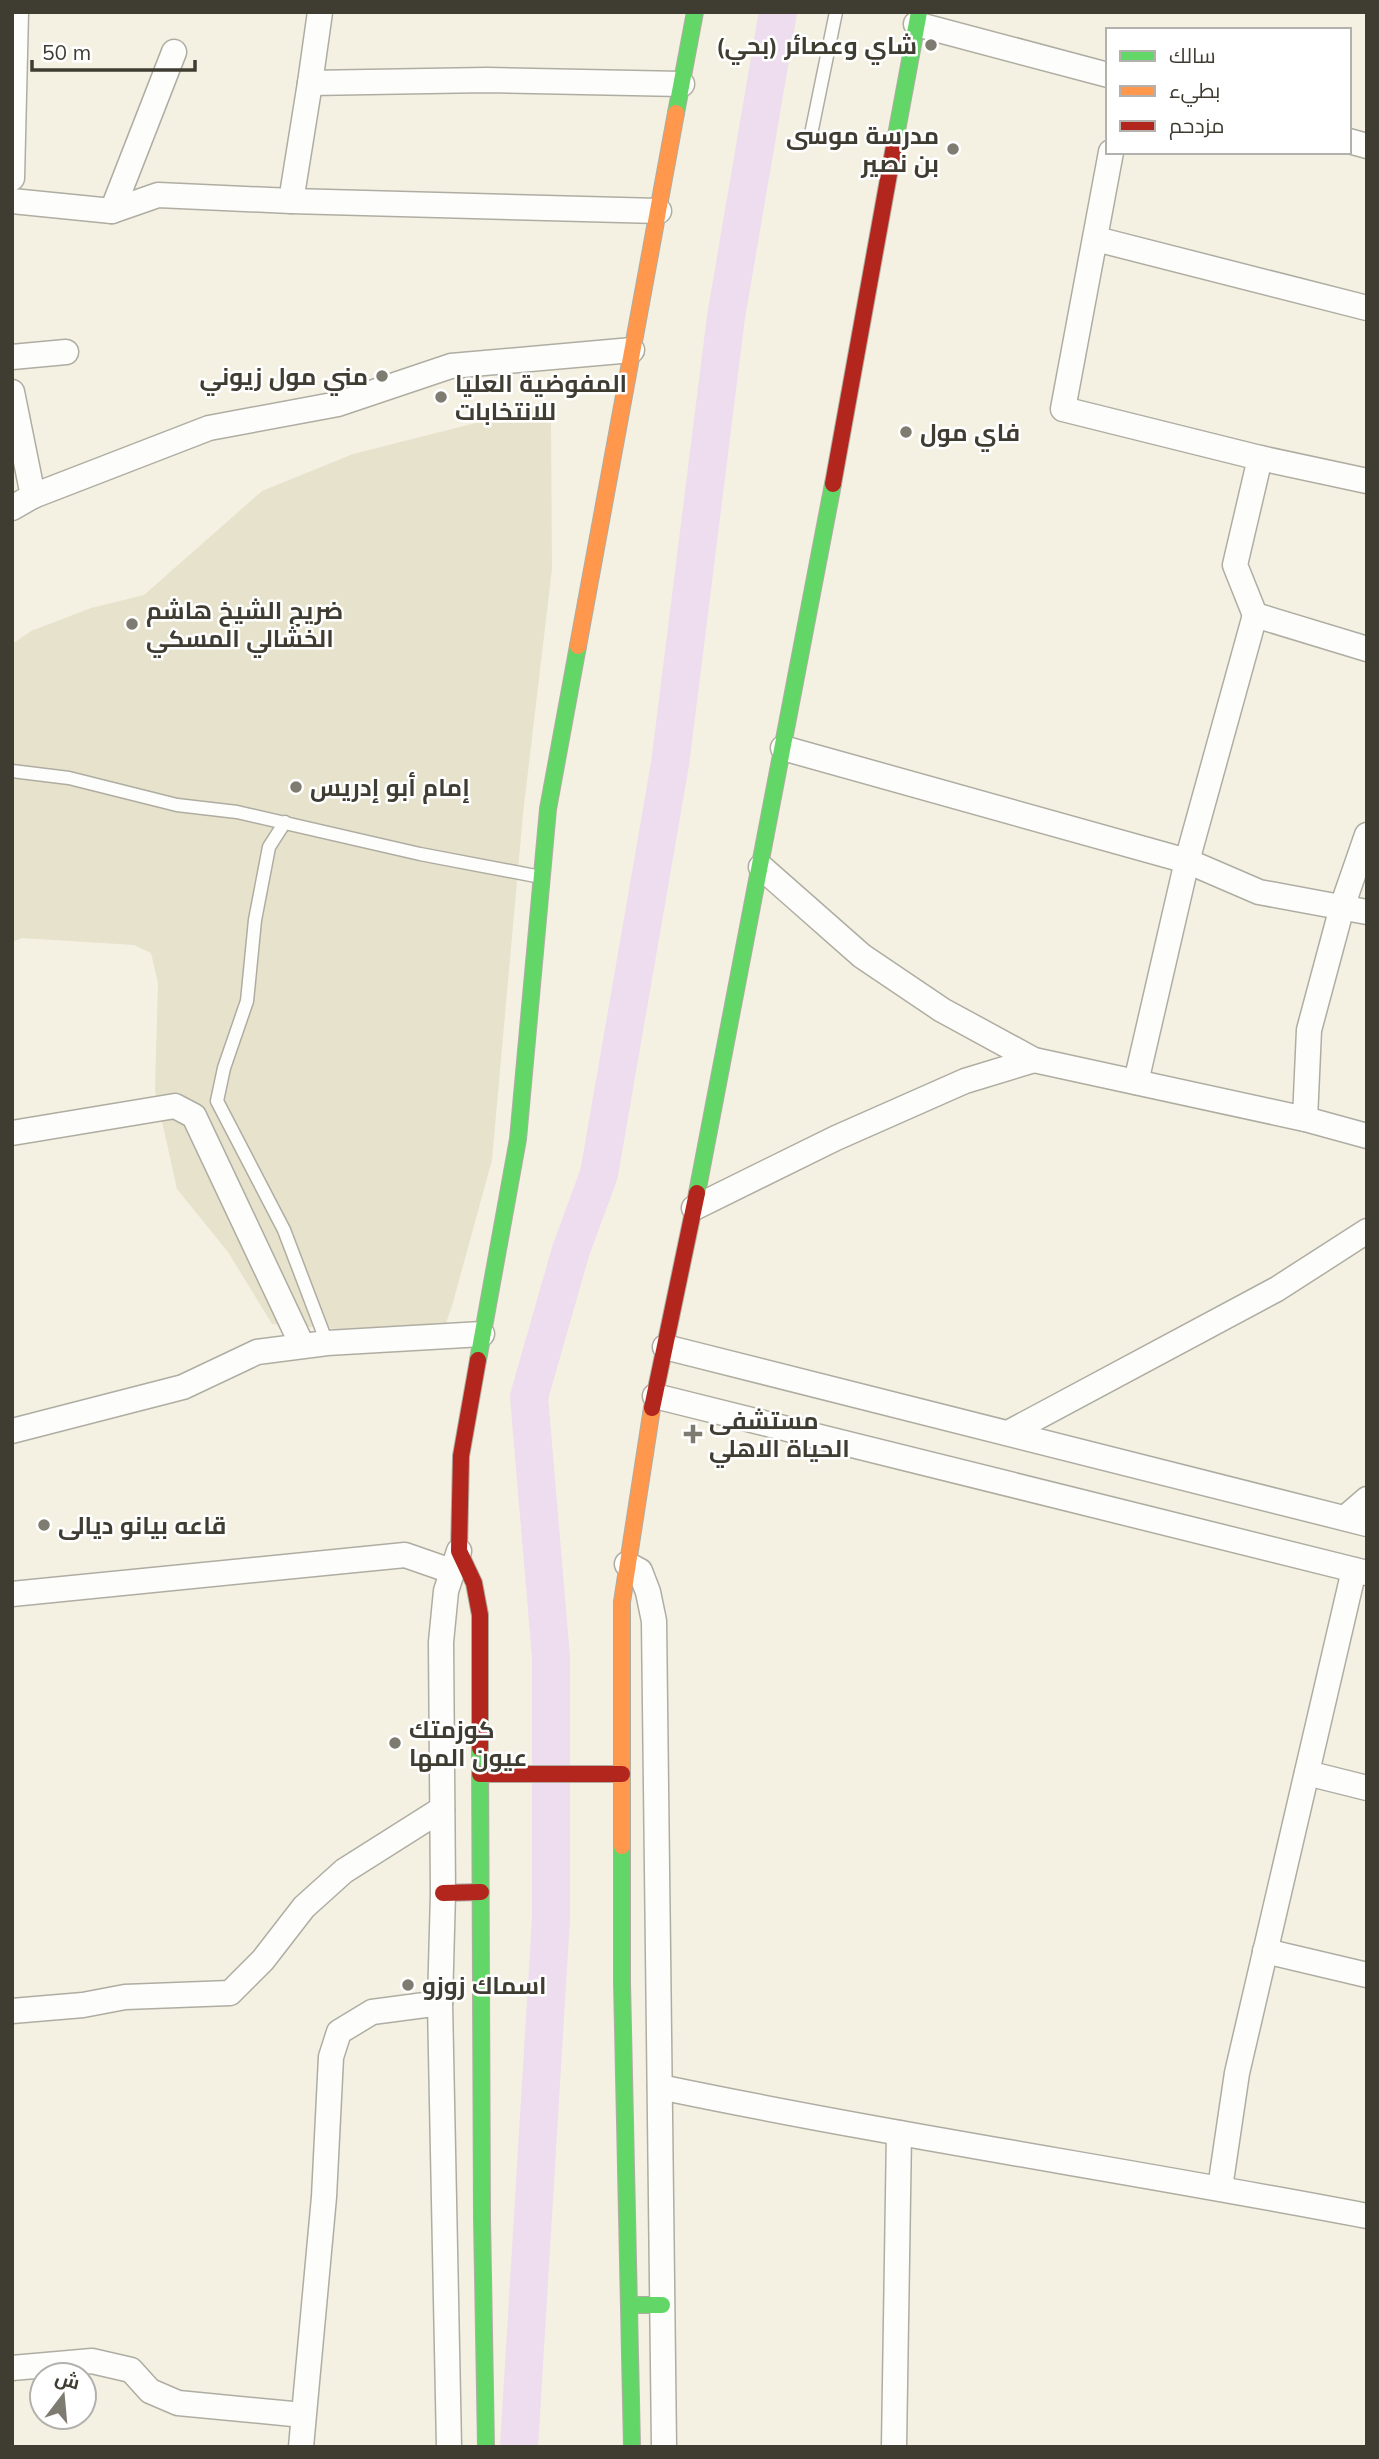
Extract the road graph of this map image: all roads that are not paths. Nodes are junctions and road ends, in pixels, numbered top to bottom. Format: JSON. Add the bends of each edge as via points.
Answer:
{"nodes":[{"id":1,"x":16,"y":12,"type":"edge"},
{"id":2,"x":320,"y":12,"type":"edge"},
{"id":3,"x":695,"y":12,"type":"edge"},
{"id":4,"x":836,"y":12,"type":"edge"},
{"id":5,"x":917,"y":18,"type":"edge"},
{"id":6,"x":174,"y":52,"type":"dead end"},
{"id":7,"x":1106,"y":74,"type":"edge"},
{"id":8,"x":310,"y":83,"type":"junction"},
{"id":9,"x":682,"y":84,"type":"junction"},
{"id":10,"x":811,"y":134,"type":"dead end"},
{"id":11,"x":1111,"y":154,"type":"edge"},
{"id":12,"x":12,"y":178,"type":"edge"},
{"id":13,"x":12,"y":201,"type":"edge"},
{"id":14,"x":291,"y":201,"type":"junction"},
{"id":15,"x":112,"y":211,"type":"junction"},
{"id":16,"x":659,"y":211,"type":"junction"},
{"id":17,"x":1096,"y":239,"type":"junction"},
{"id":18,"x":1367,"y":308,"type":"edge"},
{"id":19,"x":632,"y":350,"type":"junction"},
{"id":20,"x":66,"y":352,"type":"dead end"},
{"id":21,"x":12,"y":357,"type":"edge"},
{"id":22,"x":12,"y":392,"type":"edge"},
{"id":23,"x":1260,"y":458,"type":"junction"},
{"id":24,"x":1367,"y":481,"type":"edge"},
{"id":25,"x":23,"y":502,"type":"edge"},
{"id":26,"x":1255,"y":615,"type":"junction"},
{"id":27,"x":1367,"y":649,"type":"edge"},
{"id":28,"x":783,"y":748,"type":"junction"},
{"id":29,"x":12,"y":771,"type":"edge"},
{"id":30,"x":285,"y":822,"type":"junction"},
{"id":31,"x":1367,"y":835,"type":"edge"},
{"id":32,"x":1187,"y":862,"type":"junction"},
{"id":33,"x":761,"y":867,"type":"junction"},
{"id":34,"x":542,"y":877,"type":"junction"},
{"id":35,"x":1342,"y":907,"type":"junction"},
{"id":36,"x":1367,"y":912,"type":"edge"},
{"id":37,"x":1034,"y":1060,"type":"junction"},
{"id":38,"x":1136,"y":1082,"type":"junction"},
{"id":39,"x":1306,"y":1119,"type":"junction"},
{"id":40,"x":12,"y":1133,"type":"edge"},
{"id":41,"x":1367,"y":1136,"type":"edge"},
{"id":42,"x":694,"y":1208,"type":"junction"},
{"id":43,"x":1367,"y":1231,"type":"edge"},
{"id":44,"x":482,"y":1334,"type":"junction"},
{"id":45,"x":327,"y":1343,"type":"junction"},
{"id":46,"x":302,"y":1345,"type":"junction"},
{"id":47,"x":665,"y":1347,"type":"junction"},
{"id":48,"x":655,"y":1396,"type":"junction"},
{"id":49,"x":12,"y":1431,"type":"edge"},
{"id":50,"x":1008,"y":1433,"type":"junction"},
{"id":51,"x":1367,"y":1499,"type":"edge"},
{"id":52,"x":1356,"y":1521,"type":"edge"},
{"id":53,"x":455,"y":1561,"type":"junction"},
{"id":54,"x":627,"y":1564,"type":"junction"},
{"id":55,"x":1360,"y":1571,"type":"edge"},
{"id":56,"x":12,"y":1594,"type":"edge"},
{"id":57,"x":1307,"y":1773,"type":"junction"},
{"id":58,"x":480,"y":1774,"type":"junction"},
{"id":59,"x":622,"y":1774,"type":"junction"},
{"id":60,"x":1367,"y":1788,"type":"edge"},
{"id":61,"x":442,"y":1809,"type":"junction"},
{"id":62,"x":481,"y":1892,"type":"junction"},
{"id":63,"x":443,"y":1893,"type":"junction"},
{"id":64,"x":1265,"y":1951,"type":"junction"},
{"id":65,"x":1367,"y":1975,"type":"edge"},
{"id":66,"x":440,"y":2003,"type":"junction"},
{"id":67,"x":12,"y":2011,"type":"edge"},
{"id":68,"x":660,"y":2087,"type":"junction"},
{"id":69,"x":899,"y":2133,"type":"junction"},
{"id":70,"x":1220,"y":2188,"type":"junction"},
{"id":71,"x":1367,"y":2216,"type":"edge"},
{"id":72,"x":629,"y":2305,"type":"junction"},
{"id":73,"x":662,"y":2305,"type":"junction"},
{"id":74,"x":12,"y":2368,"type":"edge"},
{"id":75,"x":303,"y":2415,"type":"junction"},
{"id":76,"x":301,"y":2447,"type":"edge"},
{"id":77,"x":449,"y":2447,"type":"edge"},
{"id":78,"x":486,"y":2447,"type":"edge"},
{"id":79,"x":632,"y":2447,"type":"edge"},
{"id":80,"x":664,"y":2447,"type":"edge"},
{"id":81,"x":894,"y":2447,"type":"edge"}],
"edges":[{"from":1,"to":12,"type":"street"},
{"from":2,"to":8,"type":"street"},
{"from":3,"to":9,"type":"street"},
{"from":4,"to":10,"type":"lane"},
{"from":5,"to":7,"type":"street"},
{"from":5,"to":28,"type":"street"},
{"from":6,"to":15,"type":"street"},
{"from":8,"to":9,"type":"street"},
{"from":8,"to":14,"type":"street"},
{"from":9,"to":16,"type":"street"},
{"from":11,"to":17,"type":"street"},
{"from":13,"to":15,"type":"street"},
{"from":14,"to":15,"type":"street","via":[[158,195]]},
{"from":14,"to":16,"type":"street"},
{"from":16,"to":19,"type":"street"},
{"from":17,"to":18,"type":"street"},
{"from":17,"to":23,"type":"street","via":[[1063,409]]},
{"from":19,"to":25,"type":"street","via":[[451,366],[338,404],[209,428]]},
{"from":19,"to":34,"type":"street","via":[[548,809]]},
{"from":20,"to":21,"type":"street"},
{"from":22,"to":25,"type":"street"},
{"from":23,"to":24,"type":"street"},
{"from":23,"to":26,"type":"street","via":[[1236,565]]},
{"from":26,"to":27,"type":"street"},
{"from":26,"to":32,"type":"street"},
{"from":28,"to":32,"type":"street"},
{"from":28,"to":33,"type":"street"},
{"from":29,"to":30,"type":"lane","via":[[69,778],[177,805]]},
{"from":30,"to":34,"type":"lane"},
{"from":30,"to":45,"type":"lane","via":[[269,846],[247,1001],[217,1101],[284,1230]]},
{"from":31,"to":35,"type":"street"},
{"from":32,"to":35,"type":"street","via":[[1259,892]]},
{"from":32,"to":38,"type":"street"},
{"from":33,"to":37,"type":"street","via":[[862,956],[942,1010]]},
{"from":33,"to":42,"type":"street"},
{"from":34,"to":44,"type":"street","via":[[518,1139]]},
{"from":35,"to":36,"type":"street"},
{"from":35,"to":39,"type":"street","via":[[1309,1030]]},
{"from":37,"to":38,"type":"street"},
{"from":37,"to":42,"type":"street","via":[[965,1081]]},
{"from":38,"to":39,"type":"street"},
{"from":39,"to":41,"type":"street"},
{"from":40,"to":46,"type":"street","via":[[175,1107],[194,1116]]},
{"from":42,"to":47,"type":"street"},
{"from":43,"to":50,"type":"street","via":[[1277,1289]]},
{"from":44,"to":45,"type":"street"},
{"from":44,"to":53,"type":"street","via":[[461,1456]]},
{"from":45,"to":46,"type":"street"},
{"from":46,"to":49,"type":"street","via":[[257,1352],[183,1387]]},
{"from":47,"to":48,"type":"street"},
{"from":47,"to":50,"type":"street"},
{"from":48,"to":54,"type":"street"},
{"from":48,"to":55,"type":"street"},
{"from":50,"to":52,"type":"street"},
{"from":51,"to":52,"type":"street"},
{"from":53,"to":56,"type":"street","via":[[405,1555]]},
{"from":53,"to":58,"type":"street","via":[[468,1566],[478,1598]]},
{"from":53,"to":61,"type":"street","via":[[444,1604],[441,1642]]},
{"from":54,"to":59,"type":"street","via":[[622,1615]]},
{"from":54,"to":68,"type":"street","via":[[640,1571],[654,1621]]},
{"from":55,"to":57,"type":"street"},
{"from":57,"to":60,"type":"street"},
{"from":57,"to":64,"type":"street"},
{"from":58,"to":59,"type":"street"},
{"from":58,"to":62,"type":"street"},
{"from":59,"to":72,"type":"street"},
{"from":61,"to":63,"type":"street"},
{"from":61,"to":67,"type":"street","via":[[344,1871],[304,1907],[230,1993],[125,1997]]},
{"from":62,"to":63,"type":"street"},
{"from":62,"to":78,"type":"street"},
{"from":63,"to":66,"type":"street"},
{"from":64,"to":65,"type":"street"},
{"from":64,"to":70,"type":"street","via":[[1237,2073]]},
{"from":66,"to":75,"type":"street","via":[[372,2012],[339,2032],[331,2057],[324,2197]]},
{"from":66,"to":77,"type":"street"},
{"from":68,"to":69,"type":"street"},
{"from":68,"to":73,"type":"street"},
{"from":69,"to":70,"type":"street"},
{"from":69,"to":81,"type":"street"},
{"from":70,"to":71,"type":"street"},
{"from":72,"to":73,"type":"street"},
{"from":72,"to":79,"type":"street"},
{"from":73,"to":80,"type":"street"},
{"from":74,"to":75,"type":"street","via":[[92,2361],[131,2370],[150,2391],[177,2403]]},
{"from":75,"to":76,"type":"street"}]}
